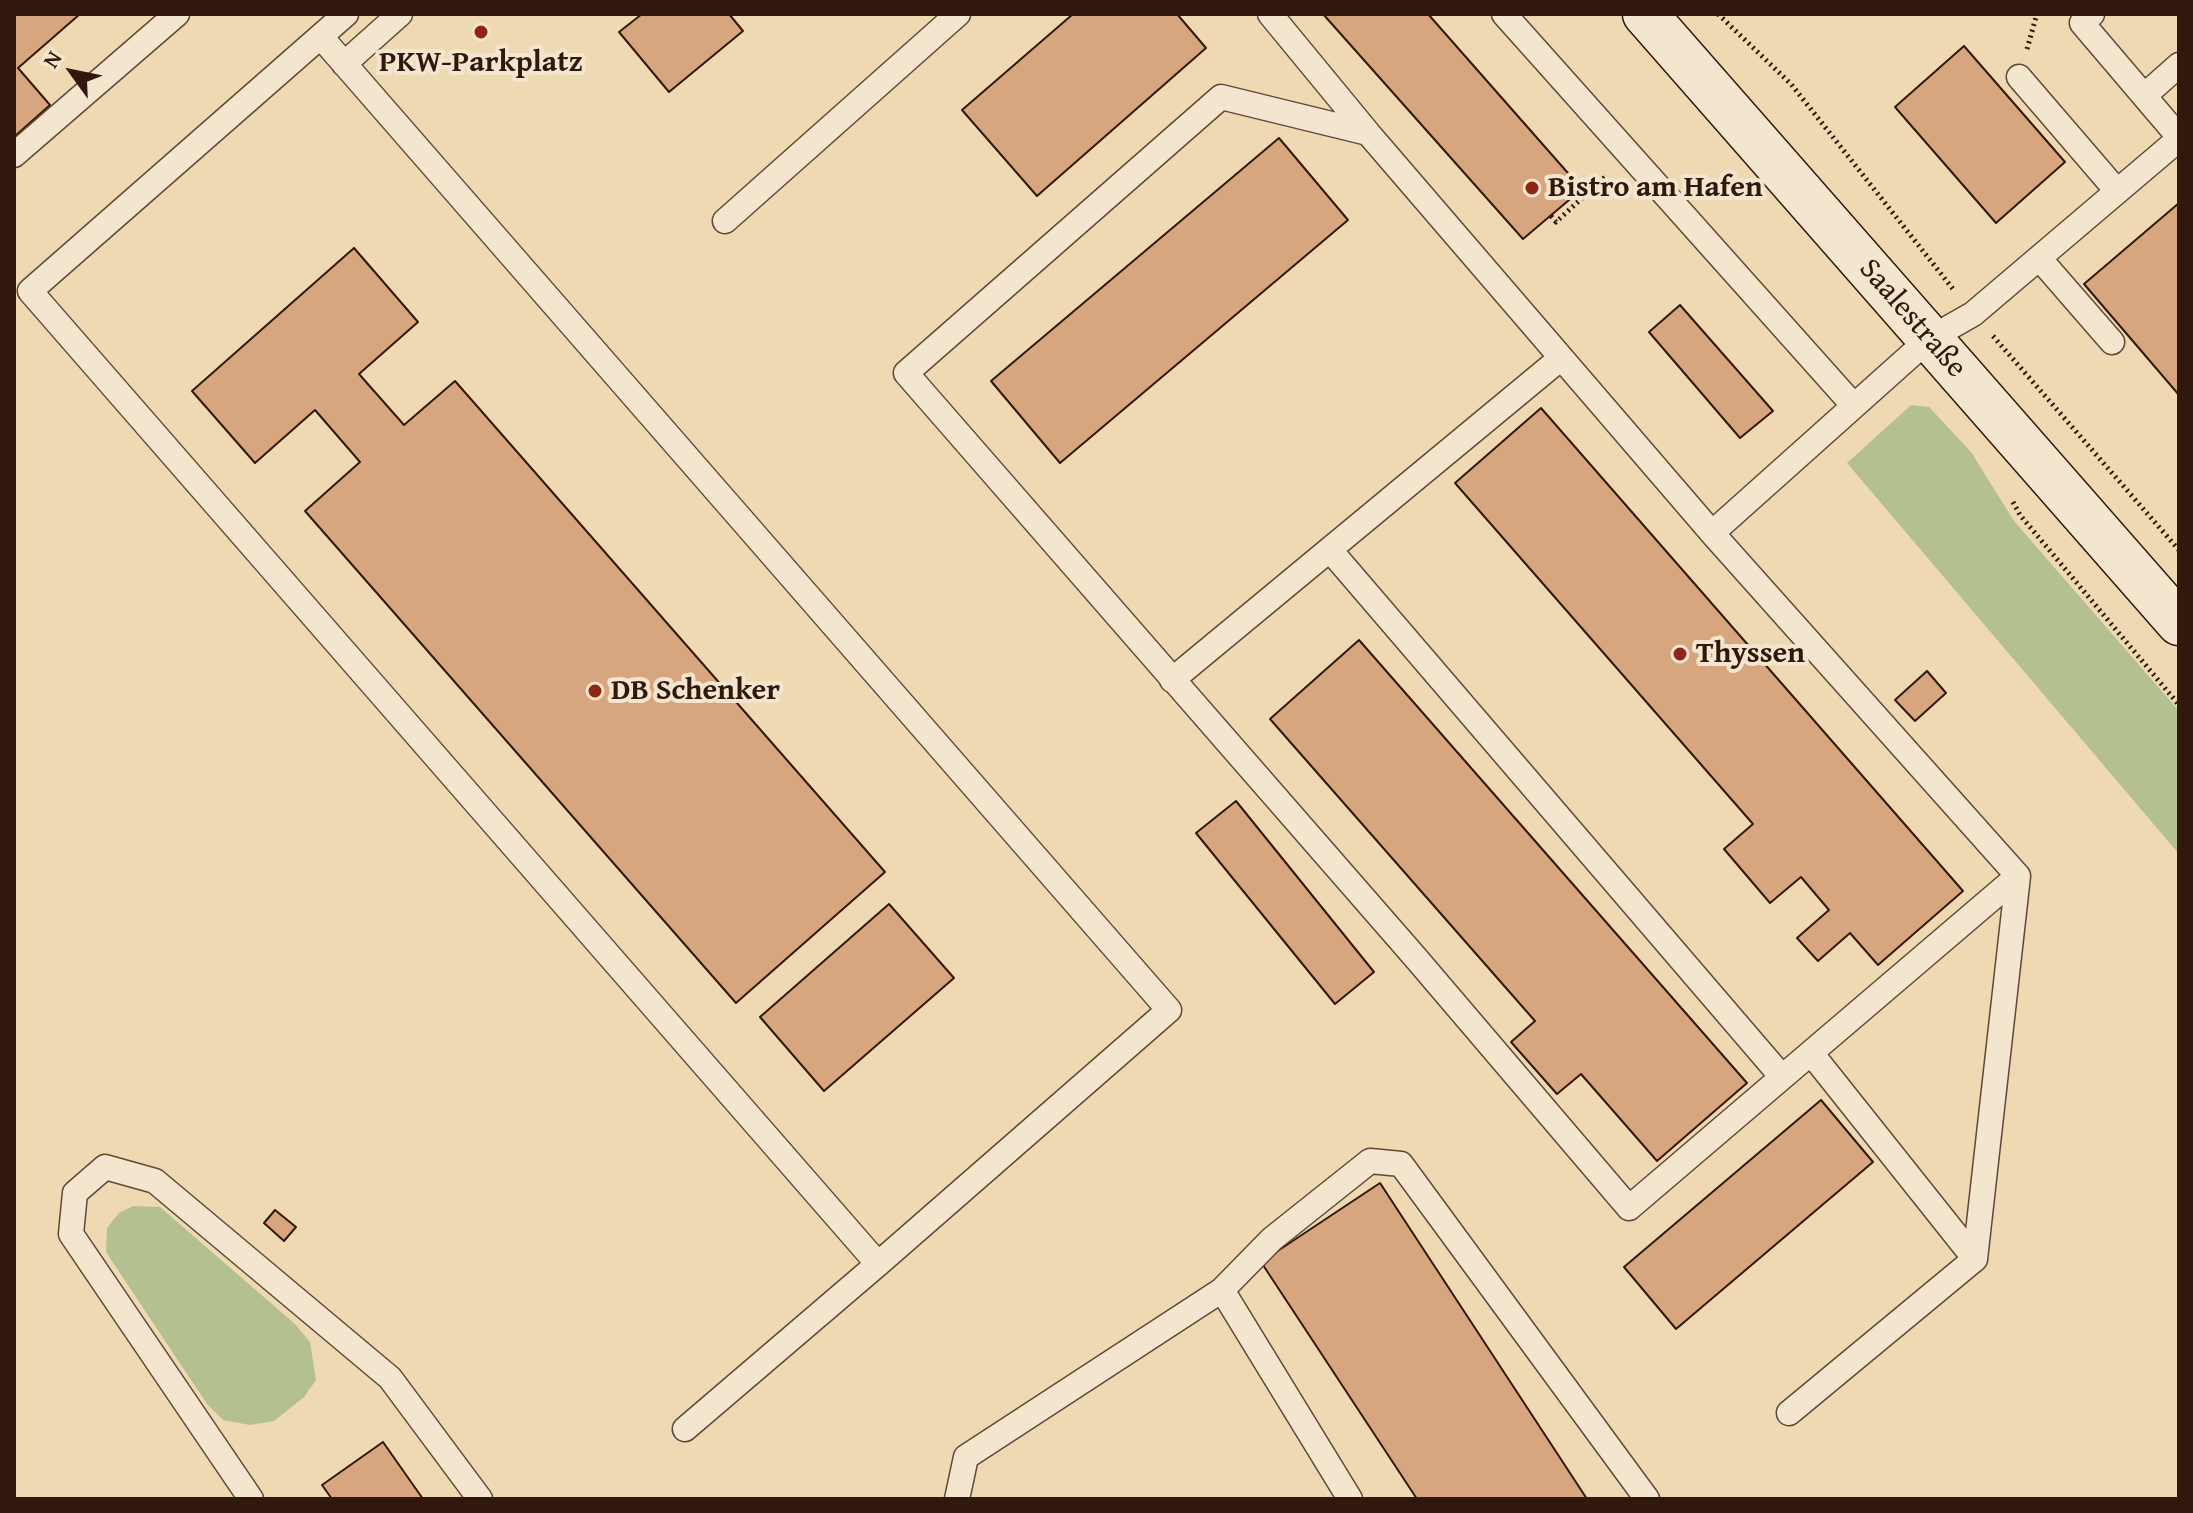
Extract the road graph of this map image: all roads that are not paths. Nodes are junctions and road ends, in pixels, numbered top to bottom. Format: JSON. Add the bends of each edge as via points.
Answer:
{"nodes":[{"id":1,"x":177,"y":14,"type":"edge"},
{"id":2,"x":346,"y":14,"type":"edge"},
{"id":3,"x":400,"y":14,"type":"edge"},
{"id":4,"x":958,"y":14,"type":"edge"},
{"id":5,"x":1270,"y":14,"type":"edge"},
{"id":6,"x":1504,"y":14,"type":"edge"},
{"id":7,"x":1645,"y":14,"type":"edge"},
{"id":8,"x":2092,"y":14,"type":"edge"},
{"id":9,"x":321,"y":37,"type":"junction"},
{"id":10,"x":344,"y":64,"type":"junction"},
{"id":11,"x":2179,"y":65,"type":"edge"},
{"id":12,"x":2019,"y":77,"type":"dead end"},
{"id":13,"x":2144,"y":96,"type":"junction"},
{"id":14,"x":1368,"y":133,"type":"junction"},
{"id":15,"x":2179,"y":138,"type":"edge"},
{"id":16,"x":14,"y":155,"type":"edge"},
{"id":17,"x":2117,"y":191,"type":"junction"},
{"id":18,"x":725,"y":221,"type":"dead end"},
{"id":19,"x":2039,"y":258,"type":"junction"},
{"id":20,"x":1929,"y":339,"type":"junction"},
{"id":21,"x":2112,"y":342,"type":"dead end"},
{"id":22,"x":1561,"y":358,"type":"junction"},
{"id":23,"x":1854,"y":406,"type":"junction"},
{"id":24,"x":1712,"y":533,"type":"junction"},
{"id":25,"x":1330,"y":550,"type":"junction"},
{"id":26,"x":2179,"y":623,"type":"edge"},
{"id":27,"x":1172,"y":680,"type":"junction"},
{"id":28,"x":2018,"y":876,"type":"junction"},
{"id":29,"x":1811,"y":1053,"type":"junction"},
{"id":30,"x":1782,"y":1077,"type":"junction"},
{"id":31,"x":1975,"y":1259,"type":"junction"},
{"id":32,"x":878,"y":1264,"type":"junction"},
{"id":33,"x":1222,"y":1290,"type":"junction"},
{"id":34,"x":1789,"y":1413,"type":"dead end"},
{"id":35,"x":685,"y":1429,"type":"dead end"},
{"id":36,"x":251,"y":1499,"type":"edge"},
{"id":37,"x":480,"y":1499,"type":"edge"},
{"id":38,"x":957,"y":1499,"type":"edge"},
{"id":39,"x":1350,"y":1499,"type":"edge"},
{"id":40,"x":1647,"y":1499,"type":"edge"}],
"edges":[{"from":1,"to":16,"type":"lane"},
{"from":2,"to":9,"type":"lane"},
{"from":3,"to":10,"type":"lane"},
{"from":4,"to":18,"type":"lane"},
{"from":5,"to":14,"type":"lane"},
{"from":6,"to":23,"type":"lane"},
{"from":7,"to":20,"type":"main road","name":"Saalestraße"},
{"from":8,"to":13,"type":"lane","via":[[2082,23]]},
{"from":9,"to":10,"type":"lane"},
{"from":9,"to":32,"type":"lane","via":[[30,291]]},
{"from":10,"to":32,"type":"lane","via":[[1169,1010]]},
{"from":11,"to":13,"type":"lane"},
{"from":12,"to":17,"type":"lane"},
{"from":13,"to":15,"type":"lane"},
{"from":14,"to":22,"type":"lane"},
{"from":14,"to":27,"type":"lane","via":[[1221,97],[906,373]]},
{"from":15,"to":17,"type":"lane"},
{"from":17,"to":19,"type":"lane"},
{"from":19,"to":20,"type":"lane","via":[[1973,314]]},
{"from":19,"to":21,"type":"lane"},
{"from":20,"to":23,"type":"lane"},
{"from":20,"to":26,"type":"main road","name":"Saalestraße"},
{"from":22,"to":24,"type":"lane"},
{"from":22,"to":25,"type":"lane"},
{"from":23,"to":24,"type":"lane"},
{"from":24,"to":28,"type":"lane"},
{"from":25,"to":27,"type":"lane"},
{"from":25,"to":30,"type":"lane"},
{"from":27,"to":30,"type":"lane","via":[[1629,1208]]},
{"from":28,"to":29,"type":"lane"},
{"from":28,"to":31,"type":"lane"},
{"from":29,"to":30,"type":"lane"},
{"from":29,"to":31,"type":"lane"},
{"from":31,"to":34,"type":"lane"},
{"from":32,"to":35,"type":"lane"},
{"from":33,"to":38,"type":"lane","via":[[966,1457]]},
{"from":33,"to":39,"type":"lane"},
{"from":33,"to":40,"type":"lane","via":[[1272,1239],[1370,1161],[1401,1164]]},
{"from":36,"to":37,"type":"lane","via":[[71,1234],[75,1193],[105,1167],[155,1181],[390,1378]]}]}
